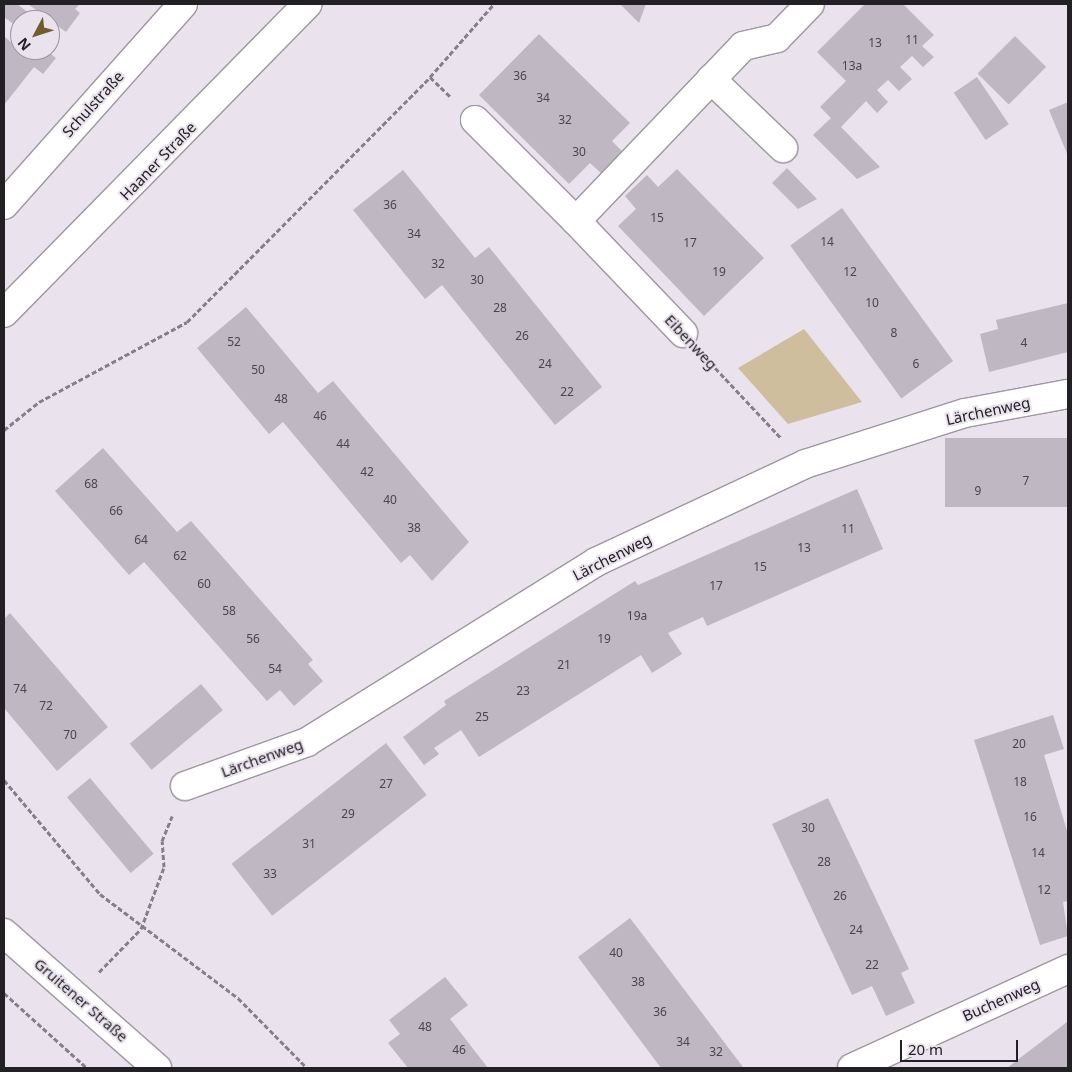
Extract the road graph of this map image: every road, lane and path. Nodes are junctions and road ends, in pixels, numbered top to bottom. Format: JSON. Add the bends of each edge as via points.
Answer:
{"nodes":[{"id":1,"x":183,"y":4,"type":"edge"},
{"id":2,"x":308,"y":4,"type":"edge"},
{"id":3,"x":494,"y":4,"type":"edge"},
{"id":4,"x":810,"y":4,"type":"edge"},
{"id":5,"x":712,"y":79,"type":"junction"},
{"id":6,"x":475,"y":120,"type":"dead end"},
{"id":7,"x":783,"y":148,"type":"dead end"},
{"id":8,"x":4,"y":205,"type":"edge"},
{"id":9,"x":576,"y":221,"type":"junction"},
{"id":10,"x":4,"y":313,"type":"edge"},
{"id":11,"x":684,"y":333,"type":"joint"},
{"id":12,"x":1068,"y":394,"type":"edge"},
{"id":13,"x":4,"y":430,"type":"edge"},
{"id":14,"x":805,"y":464,"type":"junction"},
{"id":15,"x":4,"y":780,"type":"edge"},
{"id":16,"x":185,"y":786,"type":"joint"},
{"id":17,"x":141,"y":929,"type":"junction"},
{"id":18,"x":4,"y":933,"type":"edge"},
{"id":19,"x":1068,"y":969,"type":"edge"},
{"id":20,"x":4,"y":993,"type":"edge"},
{"id":21,"x":77,"y":994,"type":"junction"},
{"id":22,"x":87,"y":1068,"type":"edge"},
{"id":23,"x":157,"y":1068,"type":"edge"},
{"id":24,"x":308,"y":1068,"type":"edge"},
{"id":25,"x":852,"y":1068,"type":"edge"}],
"edges":[{"from":1,"to":8,"type":"street","name":"Schulstraße"},
{"from":2,"to":10,"type":"street","name":"Haaner Straße"},
{"from":3,"to":13,"type":"path","via":[[430,76],[187,322],[39,402]]},
{"from":4,"to":5,"type":"street","via":[[777,38],[743,46]]},
{"from":5,"to":7,"type":"street"},
{"from":5,"to":9,"type":"street"},
{"from":6,"to":9,"type":"street","name":"Eibenweg"},
{"from":9,"to":11,"type":"street","name":"Eibenweg"},
{"from":11,"to":14,"type":"path","name":"Eibenweg"},
{"from":12,"to":14,"type":"street","name":"Lärchenweg","via":[[965,413]]},
{"from":14,"to":16,"type":"street","name":"Lärchenweg","via":[[596,562],[307,742]]},
{"from":15,"to":17,"type":"path","via":[[100,894]]},
{"from":16,"to":17,"type":"path","via":[[162,841],[164,867]]},
{"from":17,"to":21,"type":"path"},
{"from":17,"to":24,"type":"path","via":[[238,998]]},
{"from":18,"to":21,"type":"street","name":"Gruitener Straße"},
{"from":19,"to":25,"type":"street","name":"Buchenweg"},
{"from":20,"to":22,"type":"path"},
{"from":21,"to":23,"type":"street","name":"Gruitener Straße"}]}
